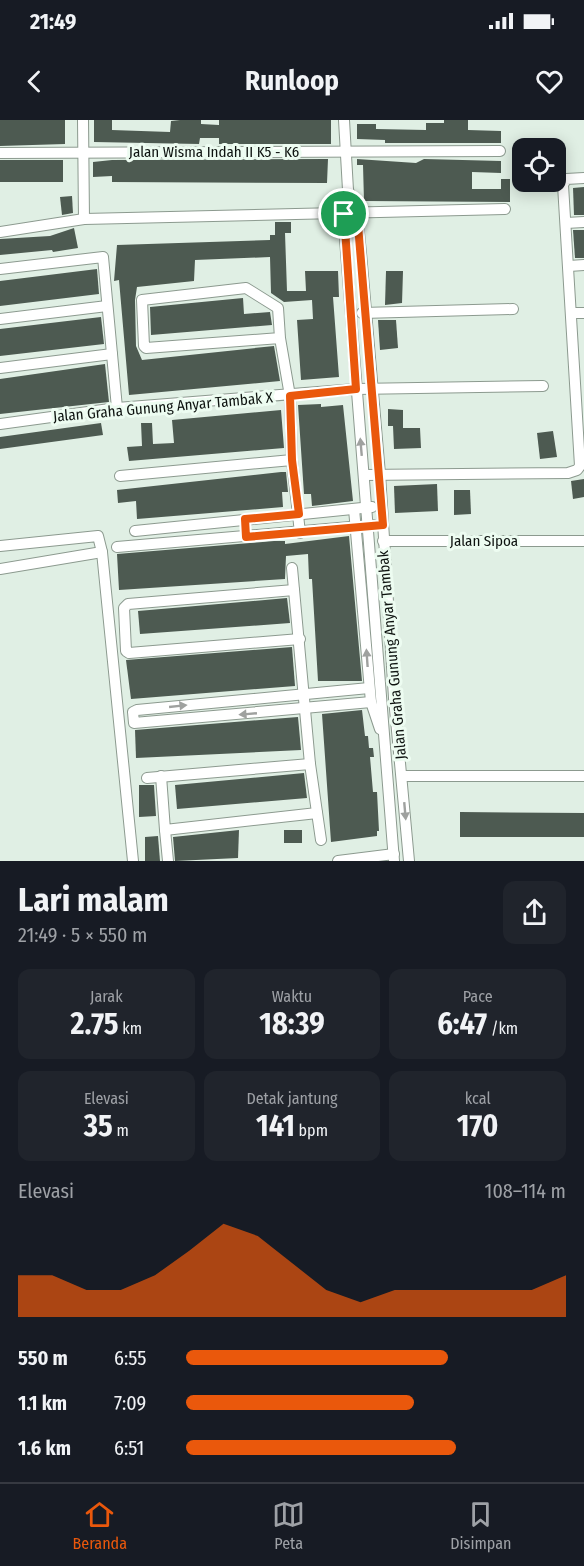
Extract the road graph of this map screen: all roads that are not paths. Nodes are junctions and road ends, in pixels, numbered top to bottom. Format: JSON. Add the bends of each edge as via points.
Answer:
{"nodes":[{"id":1,"x":83,"y":120,"type":"edge"},
{"id":2,"x":344,"y":120,"type":"edge"},
{"id":3,"x":345,"y":151,"type":"junction"},
{"id":4,"x":500,"y":151,"type":"dead end"},
{"id":5,"x":82,"y":152,"type":"junction"},
{"id":6,"x":0,"y":153,"type":"edge"},
{"id":7,"x":584,"y":178,"type":"edge"},
{"id":8,"x":348,"y":190,"type":"junction"},
{"id":9,"x":505,"y":209,"type":"dead end"},
{"id":10,"x":357,"y":213,"type":"junction"},
{"id":11,"x":344,"y":214,"type":"junction"},
{"id":12,"x":84,"y":219,"type":"junction"},
{"id":13,"x":584,"y":222,"type":"edge"},
{"id":14,"x":566,"y":223,"type":"junction"},
{"id":15,"x":0,"y":232,"type":"edge"},
{"id":16,"x":584,"y":265,"type":"edge"},
{"id":17,"x":569,"y":266,"type":"junction"},
{"id":18,"x":0,"y":269,"type":"edge"},
{"id":19,"x":107,"y":306,"type":"junction"},
{"id":20,"x":513,"y":309,"type":"dead end"},
{"id":21,"x":352,"y":313,"type":"junction"},
{"id":22,"x":367,"y":313,"type":"junction"},
{"id":23,"x":571,"y":313,"type":"junction"},
{"id":24,"x":584,"y":313,"type":"edge"},
{"id":25,"x":0,"y":318,"type":"edge"},
{"id":26,"x":280,"y":338,"type":"junction"},
{"id":27,"x":112,"y":354,"type":"junction"},
{"id":28,"x":578,"y":356,"type":"edge"},
{"id":29,"x":0,"y":368,"type":"edge"},
{"id":30,"x":543,"y":386,"type":"dead end"},
{"id":31,"x":372,"y":388,"type":"junction"},
{"id":32,"x":356,"y":389,"type":"junction"},
{"id":33,"x":290,"y":396,"type":"junction"},
{"id":34,"x":579,"y":406,"type":"edge"},
{"id":35,"x":117,"y":408,"type":"junction"},
{"id":36,"x":0,"y":424,"type":"edge"},
{"id":37,"x":292,"y":460,"type":"junction"},
{"id":38,"x":582,"y":466,"type":"edge"},
{"id":39,"x":380,"y":474,"type":"junction"},
{"id":40,"x":364,"y":475,"type":"junction"},
{"id":41,"x":120,"y":476,"type":"dead end"},
{"id":42,"x":366,"y":507,"type":"junction"},
{"id":43,"x":382,"y":507,"type":"junction"},
{"id":44,"x":354,"y":509,"type":"junction"},
{"id":45,"x":299,"y":515,"type":"junction"},
{"id":46,"x":245,"y":520,"type":"junction"},
{"id":47,"x":383,"y":525,"type":"junction"},
{"id":48,"x":369,"y":526,"type":"junction"},
{"id":49,"x":356,"y":528,"type":"junction"},
{"id":50,"x":135,"y":531,"type":"dead end"},
{"id":51,"x":300,"y":531,"type":"junction"},
{"id":52,"x":246,"y":536,"type":"junction"},
{"id":53,"x":584,"y":541,"type":"edge"},
{"id":54,"x":383,"y":542,"type":"junction"},
{"id":55,"x":0,"y":546,"type":"edge"},
{"id":56,"x":117,"y":547,"type":"dead end"},
{"id":57,"x":102,"y":552,"type":"junction"},
{"id":58,"x":0,"y":568,"type":"edge"},
{"id":59,"x":292,"y":568,"type":"dead end"},
{"id":60,"x":294,"y":590,"type":"junction"},
{"id":61,"x":300,"y":639,"type":"junction"},
{"id":62,"x":369,"y":688,"type":"junction"},
{"id":63,"x":304,"y":694,"type":"junction"},
{"id":64,"x":371,"y":702,"type":"junction"},
{"id":65,"x":306,"y":709,"type":"junction"},
{"id":66,"x":383,"y":734,"type":"junction"},
{"id":67,"x":310,"y":764,"type":"junction"},
{"id":68,"x":161,"y":776,"type":"junction"},
{"id":69,"x":402,"y":776,"type":"junction"},
{"id":70,"x":584,"y":776,"type":"edge"},
{"id":71,"x":147,"y":778,"type":"dead end"},
{"id":72,"x":317,"y":813,"type":"junction"},
{"id":73,"x":165,"y":830,"type":"junction"},
{"id":74,"x":321,"y":840,"type":"dead end"},
{"id":75,"x":394,"y":857,"type":"edge"},
{"id":76,"x":133,"y":861,"type":"edge"},
{"id":77,"x":168,"y":861,"type":"edge"},
{"id":78,"x":338,"y":861,"type":"edge"},
{"id":79,"x":409,"y":861,"type":"edge"}],
"edges":[{"from":1,"to":5,"type":"street"},
{"from":2,"to":3,"type":"street"},
{"from":3,"to":4,"type":"street","name":"Jalan Wisma Indah II K5 - K6"},
{"from":3,"to":5,"type":"street","name":"Jalan Wisma Indah II K5 - K6"},
{"from":3,"to":8,"type":"street"},
{"from":5,"to":6,"type":"street","name":"Jalan Wisma Indah II K5 - K6"},
{"from":5,"to":12,"type":"street"},
{"from":7,"to":14,"type":"street","via":[[566,179],[563,185]]},
{"from":8,"to":10,"type":"street","name":"Jalan Graha Gunung Anyar Tambak"},
{"from":8,"to":11,"type":"street","name":"Jalan Graha Gunung Anyar Tambak"},
{"from":9,"to":10,"type":"street"},
{"from":10,"to":11,"type":"street"},
{"from":10,"to":22,"type":"street","name":"Jalan Graha Gunung Anyar Tambak"},
{"from":11,"to":12,"type":"street"},
{"from":11,"to":21,"type":"street","name":"Jalan Graha Gunung Anyar Tambak"},
{"from":12,"to":15,"type":"street"},
{"from":13,"to":14,"type":"street"},
{"from":14,"to":17,"type":"street"},
{"from":16,"to":17,"type":"street"},
{"from":17,"to":23,"type":"street"},
{"from":18,"to":19,"type":"street","via":[[100,256],[104,260]]},
{"from":19,"to":25,"type":"street"},
{"from":19,"to":27,"type":"street"},
{"from":20,"to":22,"type":"street"},
{"from":21,"to":22,"type":"street"},
{"from":21,"to":32,"type":"street","name":"Jalan Graha Gunung Anyar Tambak"},
{"from":22,"to":31,"type":"street","name":"Jalan Graha Gunung Anyar Tambak"},
{"from":23,"to":24,"type":"street"},
{"from":23,"to":28,"type":"street"},
{"from":26,"to":26,"type":"street","via":[[278,308],[246,288],[141,300],[145,348]]},
{"from":26,"to":33,"type":"street"},
{"from":27,"to":29,"type":"street"},
{"from":27,"to":35,"type":"street"},
{"from":28,"to":34,"type":"street"},
{"from":30,"to":31,"type":"street","name":"Jalan Graha Gunung Anyar Tambak X"},
{"from":31,"to":32,"type":"street","name":"Jalan Graha Gunung Anyar Tambak X"},
{"from":31,"to":39,"type":"street","name":"Jalan Graha Gunung Anyar Tambak"},
{"from":32,"to":33,"type":"street","name":"Jalan Graha Gunung Anyar Tambak X"},
{"from":40,"to":32,"type":"street","name":"Jalan Graha Gunung Anyar Tambak","one_way":true},
{"from":33,"to":35,"type":"street","name":"Jalan Graha Gunung Anyar Tambak X"},
{"from":33,"to":37,"type":"street"},
{"from":34,"to":38,"type":"street"},
{"from":35,"to":36,"type":"street","name":"Jalan Graha Gunung Anyar Tambak X"},
{"from":37,"to":41,"type":"street"},
{"from":37,"to":45,"type":"street"},
{"from":38,"to":39,"type":"street","via":[[568,473]]},
{"from":39,"to":40,"type":"street"},
{"from":39,"to":43,"type":"street","name":"Jalan Graha Gunung Anyar Tambak"},
{"from":40,"to":42,"type":"street","name":"Jalan Graha Gunung Anyar Tambak"},
{"from":42,"to":43,"type":"street"},
{"from":42,"to":44,"type":"street"},
{"from":42,"to":48,"type":"street","name":"Jalan Graha Gunung Anyar Tambak"},
{"from":43,"to":47,"type":"street","name":"Jalan Graha Gunung Anyar Tambak"},
{"from":44,"to":45,"type":"street"},
{"from":44,"to":49,"type":"street"},
{"from":45,"to":46,"type":"street"},
{"from":45,"to":51,"type":"street"},
{"from":46,"to":50,"type":"street"},
{"from":46,"to":52,"type":"street"},
{"from":47,"to":48,"type":"street"},
{"from":47,"to":54,"type":"street","name":"Jalan Graha Gunung Anyar Tambak"},
{"from":48,"to":49,"type":"street"},
{"from":48,"to":66,"type":"street","name":"Jalan Graha Gunung Anyar Tambak"},
{"from":49,"to":51,"type":"street"},
{"from":62,"to":49,"type":"street","one_way":true},
{"from":51,"to":52,"type":"street"},
{"from":52,"to":56,"type":"street"},
{"from":53,"to":54,"type":"street","name":"Jalan Sipoa"},
{"from":54,"to":69,"type":"street","name":"Jalan Graha Gunung Anyar Tambak"},
{"from":55,"to":57,"type":"street","via":[[98,536]]},
{"from":57,"to":58,"type":"street"},
{"from":57,"to":76,"type":"street"},
{"from":59,"to":60,"type":"street"},
{"from":60,"to":61,"type":"street"},
{"from":60,"to":61,"type":"street","via":[[128,604],[124,608],[126,651]]},
{"from":61,"to":63,"type":"street"},
{"from":62,"to":63,"type":"street"},
{"from":62,"to":64,"type":"street"},
{"from":63,"to":65,"type":"street"},
{"from":65,"to":63,"type":"street","one_way":true,"via":[[134,723],[137,710]]},
{"from":64,"to":65,"type":"street"},
{"from":64,"to":66,"type":"street"},
{"from":65,"to":67,"type":"street"},
{"from":66,"to":75,"type":"street","name":"Jalan Graha Gunung Anyar Tambak"},
{"from":67,"to":68,"type":"street"},
{"from":67,"to":72,"type":"street"},
{"from":68,"to":71,"type":"street"},
{"from":68,"to":73,"type":"street"},
{"from":69,"to":70,"type":"street"},
{"from":69,"to":79,"type":"street","name":"Jalan Graha Gunung Anyar Tambak","one_way":true},
{"from":72,"to":73,"type":"street"},
{"from":72,"to":74,"type":"street"},
{"from":73,"to":77,"type":"street"},
{"from":75,"to":78,"type":"street"}]}
